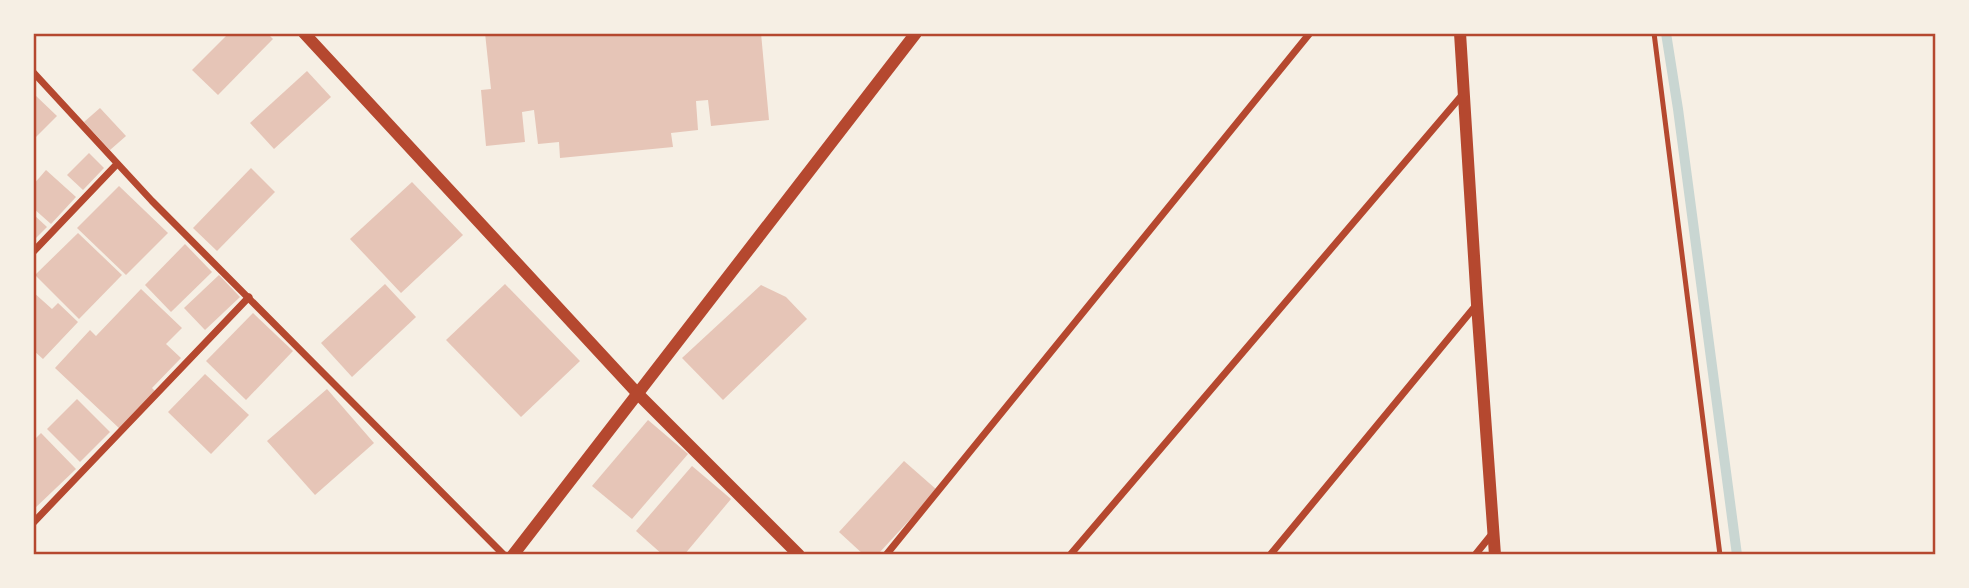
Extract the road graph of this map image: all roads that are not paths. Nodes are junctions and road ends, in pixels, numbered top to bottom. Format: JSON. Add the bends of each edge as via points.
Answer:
{"nodes":[{"id":1,"x":304,"y":33,"type":"edge"},
{"id":2,"x":916,"y":33,"type":"edge"},
{"id":3,"x":1310,"y":33,"type":"edge"},
{"id":4,"x":1460,"y":33,"type":"edge"},
{"id":5,"x":1654,"y":33,"type":"edge"},
{"id":6,"x":33,"y":72,"type":"edge"},
{"id":7,"x":1463,"y":94,"type":"junction"},
{"id":8,"x":117,"y":164,"type":"junction"},
{"id":9,"x":33,"y":252,"type":"edge"},
{"id":10,"x":249,"y":297,"type":"junction"},
{"id":11,"x":1477,"y":304,"type":"junction"},
{"id":12,"x":638,"y":394,"type":"junction"},
{"id":13,"x":33,"y":523,"type":"edge"},
{"id":14,"x":1493,"y":533,"type":"junction"},
{"id":15,"x":505,"y":555,"type":"edge"},
{"id":16,"x":513,"y":555,"type":"edge"},
{"id":17,"x":799,"y":555,"type":"edge"},
{"id":18,"x":886,"y":555,"type":"edge"},
{"id":19,"x":1070,"y":555,"type":"edge"},
{"id":20,"x":1270,"y":555,"type":"edge"},
{"id":21,"x":1475,"y":555,"type":"edge"},
{"id":22,"x":1495,"y":555,"type":"edge"},
{"id":23,"x":1720,"y":555,"type":"edge"}],
"edges":[{"from":1,"to":12,"type":"street"},
{"from":2,"to":12,"type":"street"},
{"from":3,"to":18,"type":"street"},
{"from":4,"to":7,"type":"street"},
{"from":5,"to":23,"type":"lane"},
{"from":6,"to":8,"type":"street"},
{"from":7,"to":11,"type":"street"},
{"from":7,"to":19,"type":"street"},
{"from":8,"to":9,"type":"street"},
{"from":8,"to":10,"type":"street"},
{"from":10,"to":13,"type":"street"},
{"from":10,"to":15,"type":"street"},
{"from":11,"to":14,"type":"street"},
{"from":11,"to":20,"type":"street"},
{"from":12,"to":16,"type":"street"},
{"from":12,"to":17,"type":"street"},
{"from":14,"to":21,"type":"street"},
{"from":14,"to":22,"type":"street"}]}
